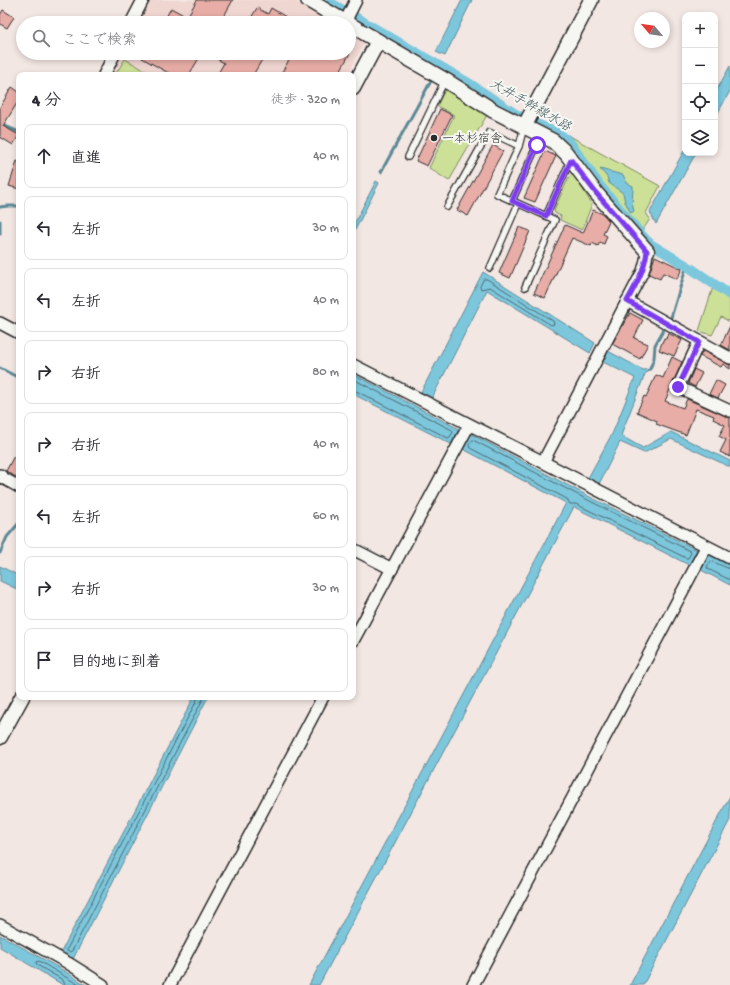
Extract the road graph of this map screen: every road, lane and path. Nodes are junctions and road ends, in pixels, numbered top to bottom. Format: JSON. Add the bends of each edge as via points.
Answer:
{"nodes":[{"id":1,"x":143,"y":0,"type":"edge"},
{"id":2,"x":308,"y":0,"type":"edge"},
{"id":3,"x":591,"y":0,"type":"edge"},
{"id":4,"x":135,"y":16,"type":"edge"},
{"id":5,"x":349,"y":16,"type":"edge"},
{"id":6,"x":356,"y":22,"type":"edge"},
{"id":7,"x":378,"y":41,"type":"junction"},
{"id":8,"x":112,"y":60,"type":"edge"},
{"id":9,"x":106,"y":72,"type":"edge"},
{"id":10,"x":445,"y":80,"type":"junction"},
{"id":11,"x":356,"y":82,"type":"edge"},
{"id":12,"x":526,"y":122,"type":"junction"},
{"id":13,"x":537,"y":145,"type":"dead end"},
{"id":14,"x":519,"y":146,"type":"junction"},
{"id":15,"x":408,"y":157,"type":"dead end"},
{"id":16,"x":571,"y":160,"type":"junction"},
{"id":17,"x":512,"y":201,"type":"junction"},
{"id":18,"x":518,"y":204,"type":"junction"},
{"id":19,"x":447,"y":207,"type":"dead end"},
{"id":20,"x":546,"y":216,"type":"junction"},
{"id":21,"x":647,"y":251,"type":"joint"},
{"id":22,"x":490,"y":268,"type":"dead end"},
{"id":23,"x":525,"y":287,"type":"dead end"},
{"id":24,"x":627,"y":301,"type":"junction"},
{"id":25,"x":0,"y":323,"type":"edge"},
{"id":26,"x":16,"y":331,"type":"edge"},
{"id":27,"x":699,"y":342,"type":"junction"},
{"id":28,"x":730,"y":358,"type":"edge"},
{"id":29,"x":356,"y":367,"type":"edge"},
{"id":30,"x":730,"y":411,"type":"edge"},
{"id":31,"x":469,"y":425,"type":"junction"},
{"id":32,"x":543,"y":462,"type":"junction"},
{"id":33,"x":1,"y":479,"type":"edge"},
{"id":34,"x":16,"y":486,"type":"edge"},
{"id":35,"x":706,"y":547,"type":"junction"},
{"id":36,"x":356,"y":551,"type":"edge"},
{"id":37,"x":730,"y":558,"type":"edge"},
{"id":38,"x":392,"y":569,"type":"junction"},
{"id":39,"x":356,"y":635,"type":"edge"},
{"id":40,"x":20,"y":700,"type":"edge"},
{"id":41,"x":321,"y":700,"type":"edge"},
{"id":42,"x":0,"y":736,"type":"edge"},
{"id":43,"x":0,"y":925,"type":"edge"},
{"id":44,"x":103,"y":985,"type":"edge"},
{"id":45,"x":170,"y":985,"type":"edge"},
{"id":46,"x":473,"y":985,"type":"edge"}],
"edges":[{"from":1,"to":4,"type":"street"},
{"from":2,"to":5,"type":"street"},
{"from":3,"to":12,"type":"street"},
{"from":6,"to":7,"type":"street"},
{"from":7,"to":10,"type":"street"},
{"from":7,"to":11,"type":"street"},
{"from":8,"to":9,"type":"street"},
{"from":10,"to":12,"type":"street","via":[[494,111]]},
{"from":10,"to":15,"type":"lane"},
{"from":12,"to":14,"type":"lane"},
{"from":12,"to":16,"type":"street","via":[[553,141]]},
{"from":13,"to":17,"type":"lane"},
{"from":14,"to":17,"type":"lane","via":[[497,194]]},
{"from":14,"to":19,"type":"lane","via":[[489,132]]},
{"from":16,"to":20,"type":"lane"},
{"from":16,"to":21,"type":"street"},
{"from":17,"to":18,"type":"lane"},
{"from":18,"to":20,"type":"lane"},
{"from":18,"to":22,"type":"lane"},
{"from":20,"to":23,"type":"lane","via":[[555,220]]},
{"from":21,"to":24,"type":"street","via":[[643,271]]},
{"from":24,"to":27,"type":"street"},
{"from":24,"to":32,"type":"street"},
{"from":25,"to":26,"type":"street"},
{"from":27,"to":28,"type":"street"},
{"from":27,"to":30,"type":"street","via":[[678,387]]},
{"from":29,"to":31,"type":"street"},
{"from":31,"to":32,"type":"street"},
{"from":31,"to":38,"type":"street"},
{"from":32,"to":35,"type":"street"},
{"from":33,"to":34,"type":"street"},
{"from":35,"to":37,"type":"street"},
{"from":35,"to":46,"type":"street"},
{"from":36,"to":38,"type":"street"},
{"from":38,"to":39,"type":"street"},
{"from":40,"to":42,"type":"street"},
{"from":41,"to":45,"type":"street"},
{"from":43,"to":44,"type":"street"}]}
